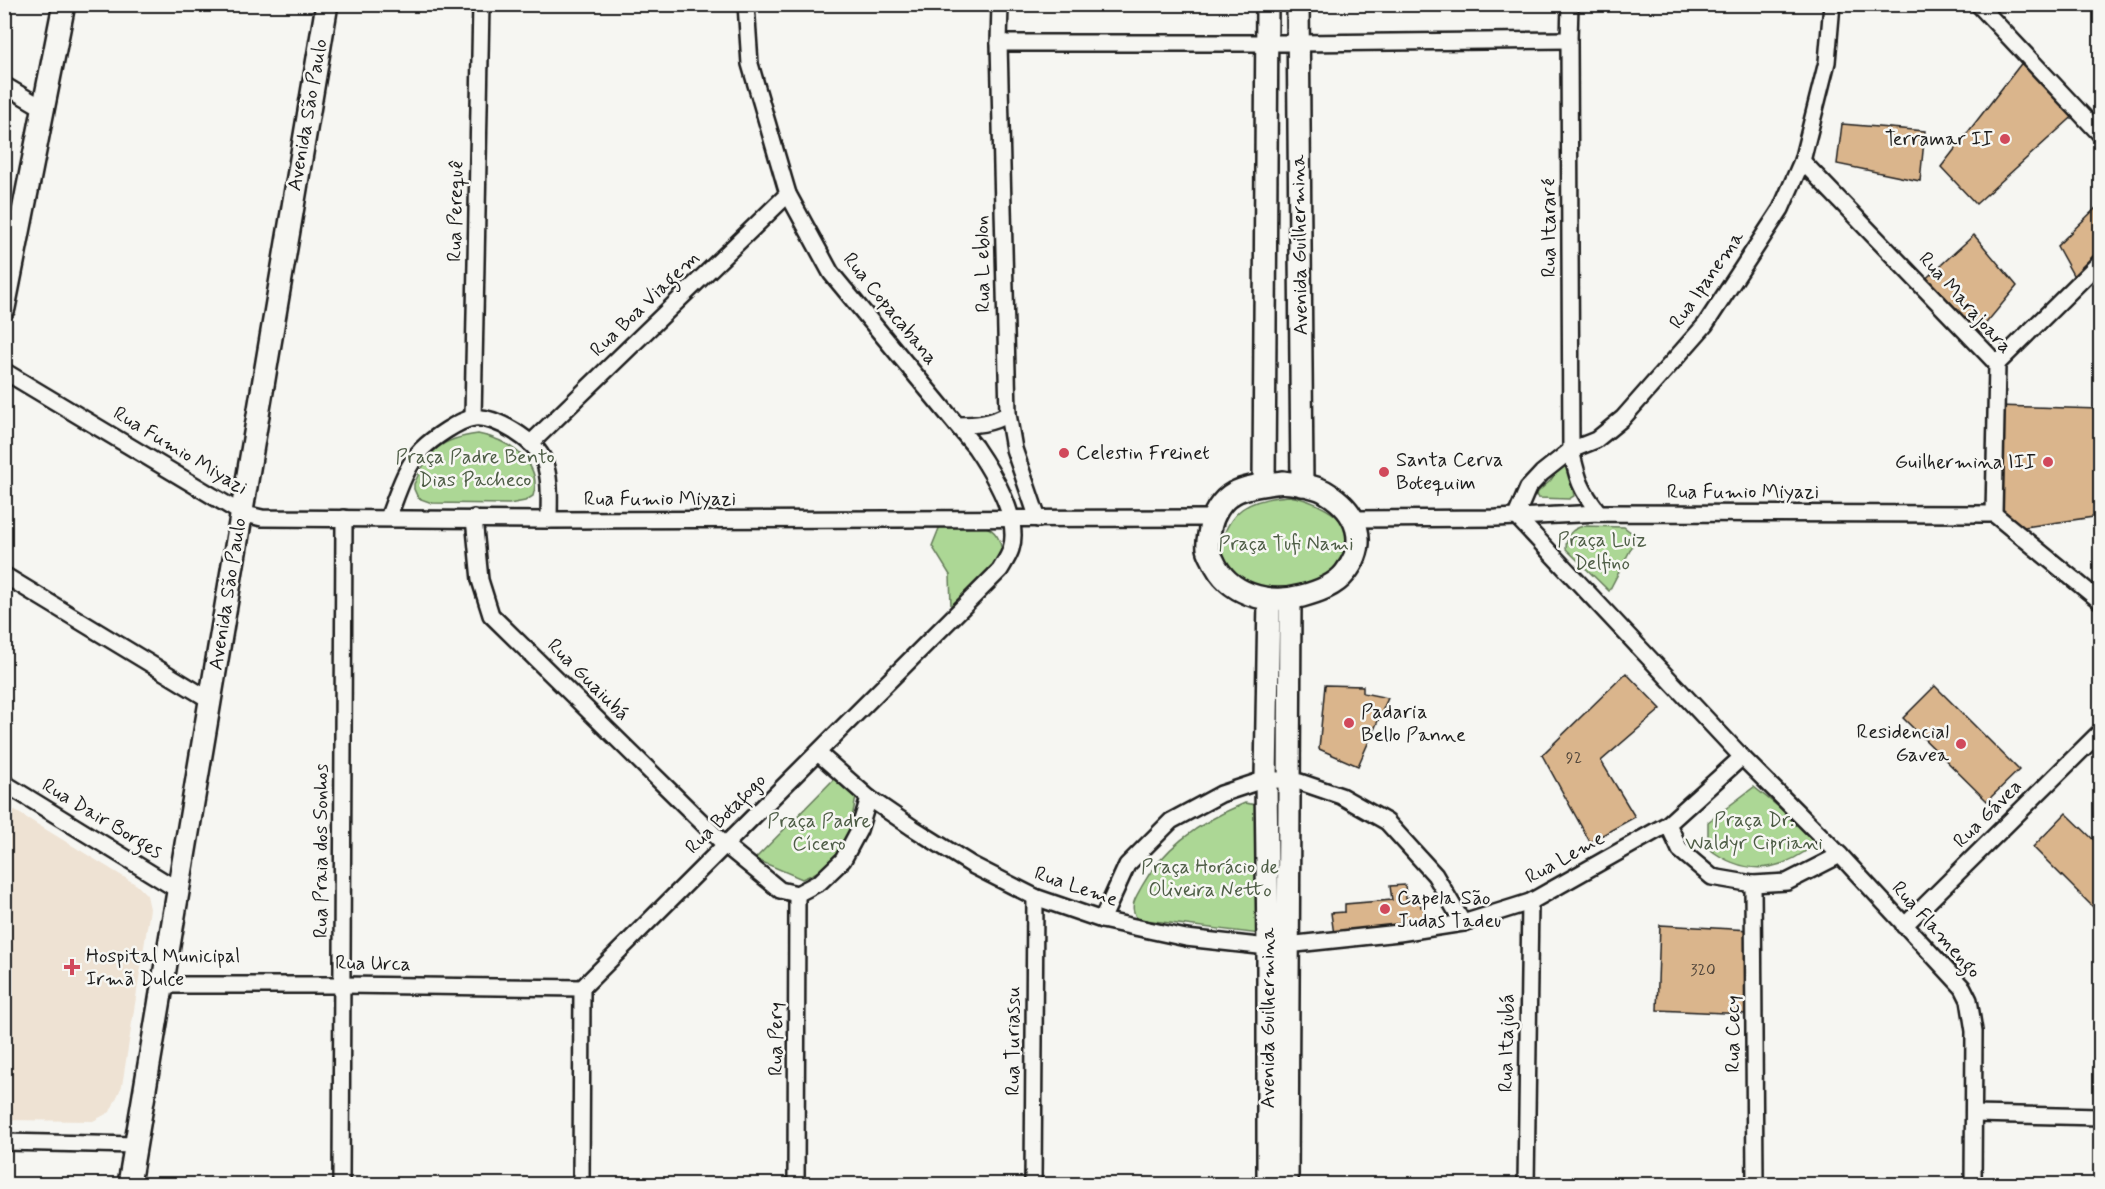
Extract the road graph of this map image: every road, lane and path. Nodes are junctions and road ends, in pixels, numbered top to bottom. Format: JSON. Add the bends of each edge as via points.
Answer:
{"nodes":[{"id":1,"x":64,"y":4,"type":"edge"},
{"id":2,"x":327,"y":4,"type":"edge"},
{"id":3,"x":481,"y":4,"type":"edge"},
{"id":4,"x":746,"y":4,"type":"edge"},
{"id":5,"x":1000,"y":4,"type":"edge"},
{"id":6,"x":1267,"y":4,"type":"edge"},
{"id":7,"x":1298,"y":4,"type":"edge"},
{"id":8,"x":1570,"y":4,"type":"edge"},
{"id":9,"x":1832,"y":4,"type":"edge"},
{"id":10,"x":1978,"y":4,"type":"edge"},
{"id":11,"x":1569,"y":40,"type":"junction"},
{"id":12,"x":999,"y":43,"type":"junction"},
{"id":13,"x":1267,"y":44,"type":"junction"},
{"id":14,"x":1298,"y":44,"type":"junction"},
{"id":15,"x":4,"y":86,"type":"edge"},
{"id":16,"x":43,"y":108,"type":"junction"},
{"id":17,"x":2100,"y":134,"type":"edge"},
{"id":18,"x":1802,"y":161,"type":"junction"},
{"id":19,"x":788,"y":194,"type":"junction"},
{"id":20,"x":2100,"y":262,"type":"edge"},
{"id":21,"x":4,"y":308,"type":"edge"},
{"id":22,"x":1997,"y":364,"type":"junction"},
{"id":23,"x":4,"y":371,"type":"edge"},
{"id":24,"x":1008,"y":414,"type":"junction"},
{"id":25,"x":473,"y":418,"type":"junction"},
{"id":26,"x":957,"y":425,"type":"junction"},
{"id":27,"x":531,"y":443,"type":"junction"},
{"id":28,"x":1571,"y":450,"type":"junction"},
{"id":29,"x":1264,"y":484,"type":"junction"},
{"id":30,"x":1302,"y":485,"type":"junction"},
{"id":31,"x":241,"y":513,"type":"junction"},
{"id":32,"x":1599,"y":513,"type":"junction"},
{"id":33,"x":1994,"y":514,"type":"junction"},
{"id":34,"x":1516,"y":516,"type":"junction"},
{"id":35,"x":344,"y":518,"type":"junction"},
{"id":36,"x":388,"y":518,"type":"junction"},
{"id":37,"x":474,"y":518,"type":"junction"},
{"id":38,"x":1012,"y":518,"type":"junction"},
{"id":39,"x":1212,"y":518,"type":"junction"},
{"id":40,"x":1038,"y":519,"type":"junction"},
{"id":41,"x":1355,"y":519,"type":"junction"},
{"id":42,"x":549,"y":520,"type":"junction"},
{"id":43,"x":4,"y":575,"type":"edge"},
{"id":44,"x":1269,"y":599,"type":"junction"},
{"id":45,"x":1290,"y":599,"type":"junction"},
{"id":46,"x":2100,"y":601,"type":"edge"},
{"id":47,"x":210,"y":700,"type":"junction"},
{"id":48,"x":2100,"y":732,"type":"edge"},
{"id":49,"x":818,"y":753,"type":"junction"},
{"id":50,"x":1742,"y":757,"type":"junction"},
{"id":51,"x":1266,"y":779,"type":"junction"},
{"id":52,"x":1290,"y":781,"type":"junction"},
{"id":53,"x":4,"y":783,"type":"edge"},
{"id":54,"x":868,"y":798,"type":"junction"},
{"id":55,"x":1668,"y":824,"type":"junction"},
{"id":56,"x":725,"y":844,"type":"junction"},
{"id":57,"x":1840,"y":855,"type":"junction"},
{"id":58,"x":1753,"y":884,"type":"junction"},
{"id":59,"x":178,"y":890,"type":"junction"},
{"id":60,"x":797,"y":894,"type":"junction"},
{"id":61,"x":1035,"y":897,"type":"junction"},
{"id":62,"x":1530,"y":902,"type":"junction"},
{"id":63,"x":1102,"y":920,"type":"junction"},
{"id":64,"x":1463,"y":923,"type":"junction"},
{"id":65,"x":1904,"y":926,"type":"junction"},
{"id":66,"x":1278,"y":945,"type":"junction"},
{"id":67,"x":342,"y":984,"type":"junction"},
{"id":68,"x":162,"y":985,"type":"junction"},
{"id":69,"x":582,"y":988,"type":"junction"},
{"id":70,"x":1974,"y":1114,"type":"junction"},
{"id":71,"x":2100,"y":1117,"type":"edge"},
{"id":72,"x":4,"y":1142,"type":"edge"},
{"id":73,"x":136,"y":1145,"type":"junction"},
{"id":74,"x":129,"y":1185,"type":"edge"},
{"id":75,"x":340,"y":1185,"type":"edge"},
{"id":76,"x":581,"y":1185,"type":"edge"},
{"id":77,"x":796,"y":1185,"type":"edge"},
{"id":78,"x":1034,"y":1185,"type":"edge"},
{"id":79,"x":1268,"y":1185,"type":"edge"},
{"id":80,"x":1287,"y":1185,"type":"edge"},
{"id":81,"x":1526,"y":1185,"type":"edge"},
{"id":82,"x":1755,"y":1185,"type":"edge"},
{"id":83,"x":1973,"y":1185,"type":"edge"}],
"edges":[{"from":1,"to":16,"type":"street"},
{"from":2,"to":31,"type":"street","name":"Avenida São Paulo"},
{"from":3,"to":25,"type":"street","name":"Rua Perequê"},
{"from":4,"to":19,"type":"street","name":"Rua Copacabana","via":[[750,64]]},
{"from":5,"to":12,"type":"street","name":"Rua L eblon"},
{"from":6,"to":13,"type":"street","name":"Avenida Guilhermina"},
{"from":7,"to":14,"type":"street","name":"Avenida Guilhermina"},
{"from":8,"to":11,"type":"street","name":"Rua Itararé"},
{"from":9,"to":18,"type":"street","name":"Rua Ipanema","via":[[1827,62]]},
{"from":10,"to":17,"type":"street"},
{"from":11,"to":14,"type":"street"},
{"from":11,"to":28,"type":"street","name":"Rua Itararé"},
{"from":12,"to":13,"type":"street"},
{"from":12,"to":24,"type":"street","name":"Rua L eblon"},
{"from":13,"to":14,"type":"street"},
{"from":13,"to":29,"type":"street","name":"Avenida Guilhermina"},
{"from":14,"to":30,"type":"street","name":"Avenida Guilhermina"},
{"from":15,"to":16,"type":"street"},
{"from":16,"to":21,"type":"street"},
{"from":18,"to":22,"type":"street","name":"Rua Marajoara"},
{"from":18,"to":28,"type":"street","name":"Rua Ipanema","via":[[1781,209],[1705,325],[1623,418],[1596,440]]},
{"from":19,"to":26,"type":"street","name":"Rua Copacabana","via":[[831,273]]},
{"from":19,"to":27,"type":"street","name":"Rua Boa Viagem"},
{"from":20,"to":22,"type":"street"},
{"from":22,"to":33,"type":"street","name":"Rua Marajoara"},
{"from":23,"to":31,"type":"street","name":"Rua Fumio Miyazi"},
{"from":24,"to":26,"type":"street","via":[[988,424]]},
{"from":24,"to":40,"type":"street","name":"Rua L eblon","via":[[1014,449]]},
{"from":25,"to":27,"type":"street","via":[[495,422]]},
{"from":25,"to":36,"type":"street","via":[[456,424],[422,449],[402,480]]},
{"from":26,"to":38,"type":"street","name":"Rua Copacabana","via":[[988,466]]},
{"from":27,"to":42,"type":"street","via":[[543,459],[549,479]]},
{"from":28,"to":32,"type":"street","name":"Rua Itararé","via":[[1583,494]]},
{"from":28,"to":34,"type":"street","name":"Rua Ipanema","via":[[1528,488]]},
{"from":29,"to":30,"type":"street"},
{"from":29,"to":39,"type":"street","via":[[1234,492]]},
{"from":30,"to":41,"type":"street","via":[[1326,492]]},
{"from":31,"to":35,"type":"street","name":"Rua Fumio Miyazi","via":[[262,518]]},
{"from":31,"to":47,"type":"street","name":"Avenida São Paulo"},
{"from":32,"to":33,"type":"street","name":"Rua Fumio Miyazi"},
{"from":32,"to":34,"type":"street","name":"Rua Fumio Miyazi"},
{"from":33,"to":46,"type":"street"},
{"from":34,"to":41,"type":"street","name":"Rua Fumio Miyazi"},
{"from":34,"to":50,"type":"street"},
{"from":35,"to":36,"type":"street","name":"Rua Fumio Miyazi"},
{"from":35,"to":67,"type":"street","name":"Rua Praia dos Sonhos"},
{"from":36,"to":37,"type":"street","name":"Rua Fumio Miyazi"},
{"from":37,"to":42,"type":"street","name":"Rua Fumio Miyazi"},
{"from":37,"to":56,"type":"street","name":"Rua Guaiubá","via":[[480,580],[491,615]]},
{"from":38,"to":40,"type":"street","name":"Rua Fumio Miyazi"},
{"from":38,"to":42,"type":"street","name":"Rua Fumio Miyazi"},
{"from":38,"to":49,"type":"street","name":"Rua Botafogo","via":[[1012,548],[1000,570]]},
{"from":39,"to":40,"type":"street","name":"Rua Fumio Miyazi"},
{"from":39,"to":44,"type":"street","via":[[1208,548],[1217,568],[1234,587]]},
{"from":41,"to":45,"type":"street","via":[[1358,544],[1352,565],[1341,578],[1318,592]]},
{"from":43,"to":47,"type":"street"},
{"from":44,"to":45,"type":"street"},
{"from":44,"to":51,"type":"street","name":"Avenida Guilhermina"},
{"from":45,"to":52,"type":"street","name":"Avenida Guilhermina"},
{"from":47,"to":59,"type":"street","name":"Avenida São Paulo"},
{"from":48,"to":65,"type":"street","name":"Rua Gávea"},
{"from":49,"to":54,"type":"street","name":"Rua Leme"},
{"from":49,"to":56,"type":"street","name":"Rua Botafogo"},
{"from":50,"to":55,"type":"street","name":"Rua Leme"},
{"from":50,"to":57,"type":"street","name":"Rua Flamengo"},
{"from":51,"to":52,"type":"street"},
{"from":51,"to":63,"type":"street","via":[[1221,794],[1171,821],[1127,865]]},
{"from":51,"to":66,"type":"street","name":"Avenida Guilhermina"},
{"from":52,"to":64,"type":"street","via":[[1341,796],[1387,822],[1435,875]]},
{"from":52,"to":66,"type":"street","name":"Avenida Guilhermina"},
{"from":53,"to":59,"type":"street","name":"Rua Dair Borges"},
{"from":54,"to":60,"type":"street","via":[[859,830],[843,860],[820,882]]},
{"from":54,"to":61,"type":"street","name":"Rua Leme","via":[[972,865]]},
{"from":55,"to":58,"type":"street","via":[[1680,850],[1712,876]]},
{"from":55,"to":62,"type":"street","name":"Rua Leme"},
{"from":56,"to":60,"type":"street","via":[[780,890]]},
{"from":56,"to":69,"type":"street","name":"Rua Botafogo"},
{"from":57,"to":58,"type":"street","via":[[1787,882]]},
{"from":57,"to":65,"type":"street","name":"Rua Flamengo"},
{"from":58,"to":82,"type":"street","name":"Rua Cecy"},
{"from":59,"to":68,"type":"street","name":"Avenida São Paulo"},
{"from":60,"to":77,"type":"street","name":"Rua Pery"},
{"from":61,"to":63,"type":"street","name":"Rua Leme"},
{"from":61,"to":78,"type":"street","name":"Rua Turiassu"},
{"from":62,"to":64,"type":"street","name":"Rua Leme"},
{"from":62,"to":81,"type":"street","name":"Rua Itajubá"},
{"from":63,"to":66,"type":"street","name":"Rua Leme","via":[[1186,938]]},
{"from":64,"to":66,"type":"street","name":"Rua Leme"},
{"from":65,"to":70,"type":"street","name":"Rua Flamengo","via":[[1963,988],[1969,1000],[1974,1030]]},
{"from":66,"to":79,"type":"street","name":"Avenida Guilhermina"},
{"from":66,"to":80,"type":"street","name":"Avenida Guilhermina"},
{"from":67,"to":68,"type":"street","name":"Rua Urca"},
{"from":67,"to":69,"type":"street","name":"Rua Urca"},
{"from":67,"to":75,"type":"street","name":"Rua Praia dos Sonhos"},
{"from":68,"to":73,"type":"street","name":"Avenida São Paulo"},
{"from":69,"to":76,"type":"street"},
{"from":70,"to":71,"type":"street"},
{"from":70,"to":83,"type":"street","name":"Rua Flamengo"},
{"from":72,"to":73,"type":"street"},
{"from":73,"to":74,"type":"street","name":"Avenida São Paulo"}]}
